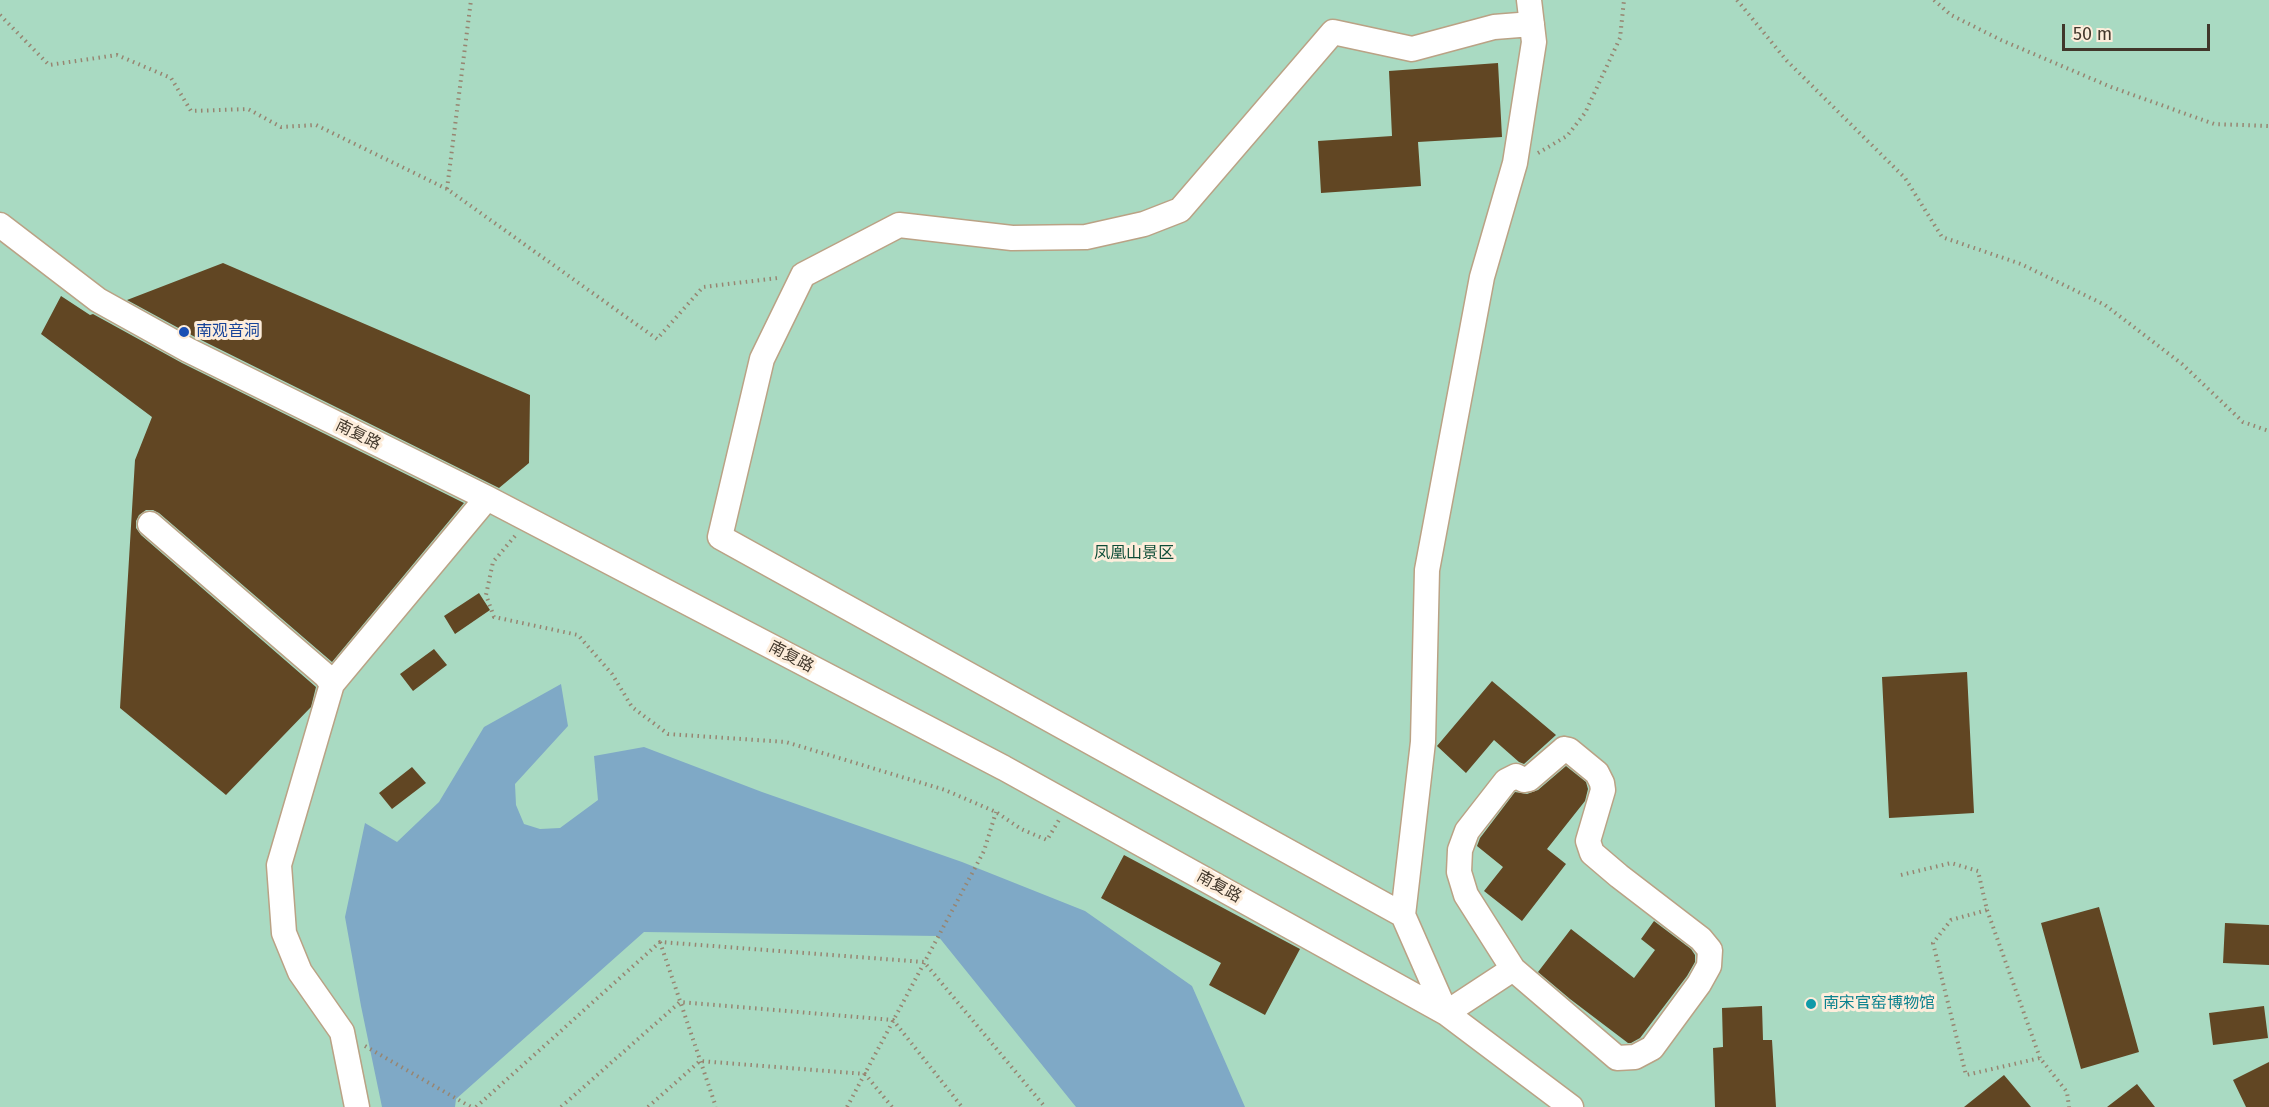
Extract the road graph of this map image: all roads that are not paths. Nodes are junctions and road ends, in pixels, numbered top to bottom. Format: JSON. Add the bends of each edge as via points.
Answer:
{"nodes":[{"id":1,"x":1529,"y":0,"type":"edge"},
{"id":2,"x":1532,"y":24,"type":"junction"},
{"id":3,"x":0,"y":225,"type":"edge"},
{"id":4,"x":487,"y":498,"type":"junction"},
{"id":5,"x":150,"y":524,"type":"dead end"},
{"id":6,"x":332,"y":684,"type":"junction"},
{"id":7,"x":1403,"y":915,"type":"junction"},
{"id":8,"x":1513,"y":969,"type":"junction"},
{"id":9,"x":1446,"y":1013,"type":"junction"},
{"id":10,"x":357,"y":1107,"type":"edge"},
{"id":11,"x":1571,"y":1107,"type":"edge"}],
"edges":[{"from":1,"to":2,"type":"street"},
{"from":2,"to":7,"type":"street","via":[[1534,42],[1515,163],[1482,277],[1427,570],[1423,742]]},
{"from":2,"to":7,"type":"street","via":[[1494,27],[1412,49],[1333,32],[1180,210],[1144,224],[1086,237],[1012,238],[899,225],[803,275],[762,359],[720,537]]},
{"from":3,"to":4,"type":"street","name":"南复路","via":[[98,300],[224,369]]},
{"from":4,"to":6,"type":"street"},
{"from":4,"to":9,"type":"street","name":"南复路","via":[[994,762]]},
{"from":5,"to":6,"type":"street"},
{"from":6,"to":10,"type":"street","via":[[279,865],[284,933],[300,972],[342,1032]]},
{"from":7,"to":9,"type":"street"},
{"from":8,"to":8,"type":"street","via":[[1617,1058],[1635,1057],[1652,1048],[1709,966],[1710,950],[1701,939],[1592,853],[1588,841],[1602,783],[1597,773],[1569,750],[1560,751],[1529,779],[1516,776],[1506,781],[1467,831],[1460,850],[1459,872],[1466,894]]},
{"from":8,"to":9,"type":"street"},
{"from":9,"to":11,"type":"street","name":"南复路"}]}
